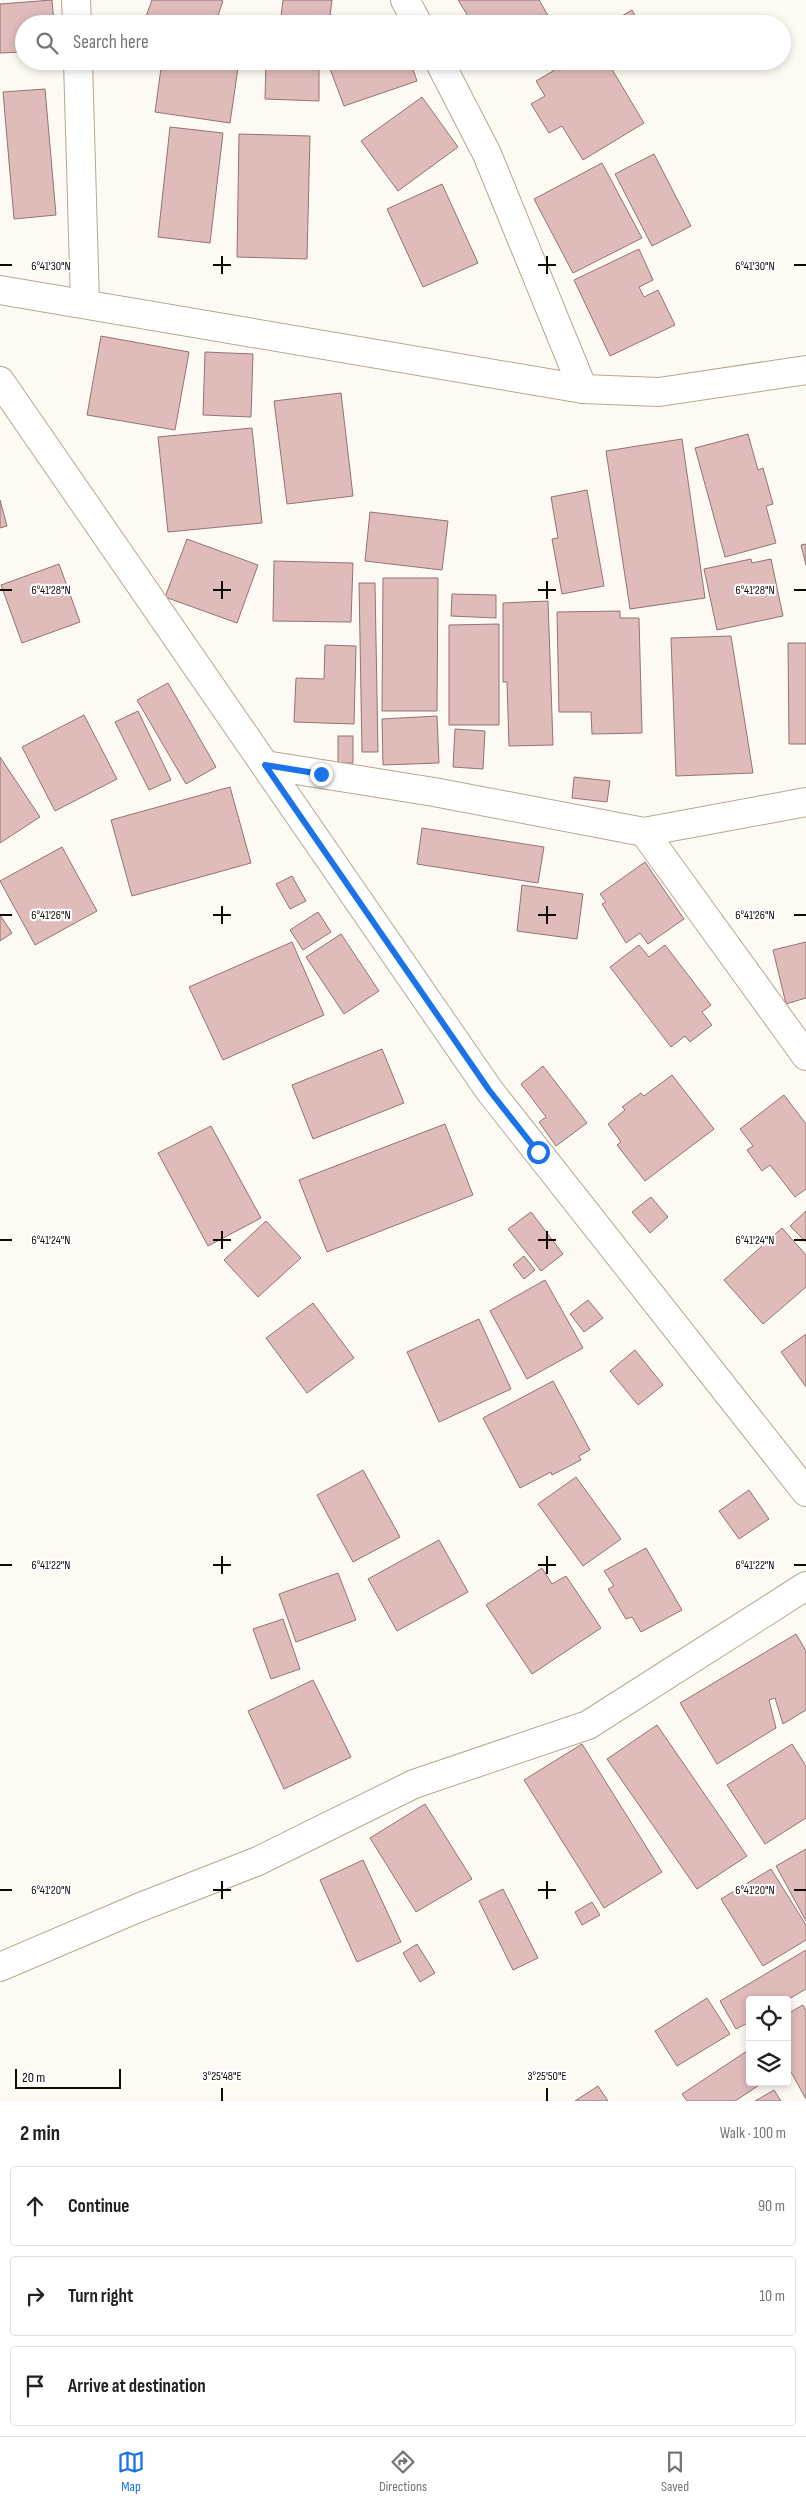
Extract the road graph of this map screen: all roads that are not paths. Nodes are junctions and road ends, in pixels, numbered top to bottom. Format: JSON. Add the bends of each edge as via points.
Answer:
{"nodes":[{"id":1,"x":76,"y":0,"type":"edge"},
{"id":2,"x":405,"y":0,"type":"edge"},
{"id":3,"x":77,"y":15,"type":"edge"},
{"id":4,"x":413,"y":15,"type":"edge"},
{"id":5,"x":78,"y":70,"type":"edge"},
{"id":6,"x":443,"y":70,"type":"edge"},
{"id":7,"x":0,"y":290,"type":"edge"},
{"id":8,"x":85,"y":304,"type":"junction"},
{"id":9,"x":806,"y":370,"type":"edge"},
{"id":10,"x":0,"y":381,"type":"edge"},
{"id":11,"x":583,"y":389,"type":"junction"},
{"id":12,"x":265,"y":765,"type":"junction"},
{"id":13,"x":806,"y":802,"type":"edge"},
{"id":14,"x":644,"y":832,"type":"junction"},
{"id":15,"x":806,"y":1056,"type":"edge"},
{"id":16,"x":806,"y":1492,"type":"edge"},
{"id":17,"x":806,"y":1586,"type":"edge"},
{"id":18,"x":0,"y":1967,"type":"edge"}],
"edges":[{"from":1,"to":3,"type":"street"},
{"from":2,"to":4,"type":"street"},
{"from":5,"to":8,"type":"street"},
{"from":6,"to":11,"type":"street","via":[[487,154]]},
{"from":7,"to":8,"type":"street"},
{"from":8,"to":11,"type":"street"},
{"from":9,"to":11,"type":"street","via":[[659,392]]},
{"from":10,"to":12,"type":"street"},
{"from":12,"to":14,"type":"street","via":[[434,792]]},
{"from":12,"to":16,"type":"street","via":[[489,1090]]},
{"from":13,"to":14,"type":"street"},
{"from":14,"to":15,"type":"street"},
{"from":17,"to":18,"type":"street","via":[[588,1725],[414,1784],[258,1861]]}]}
